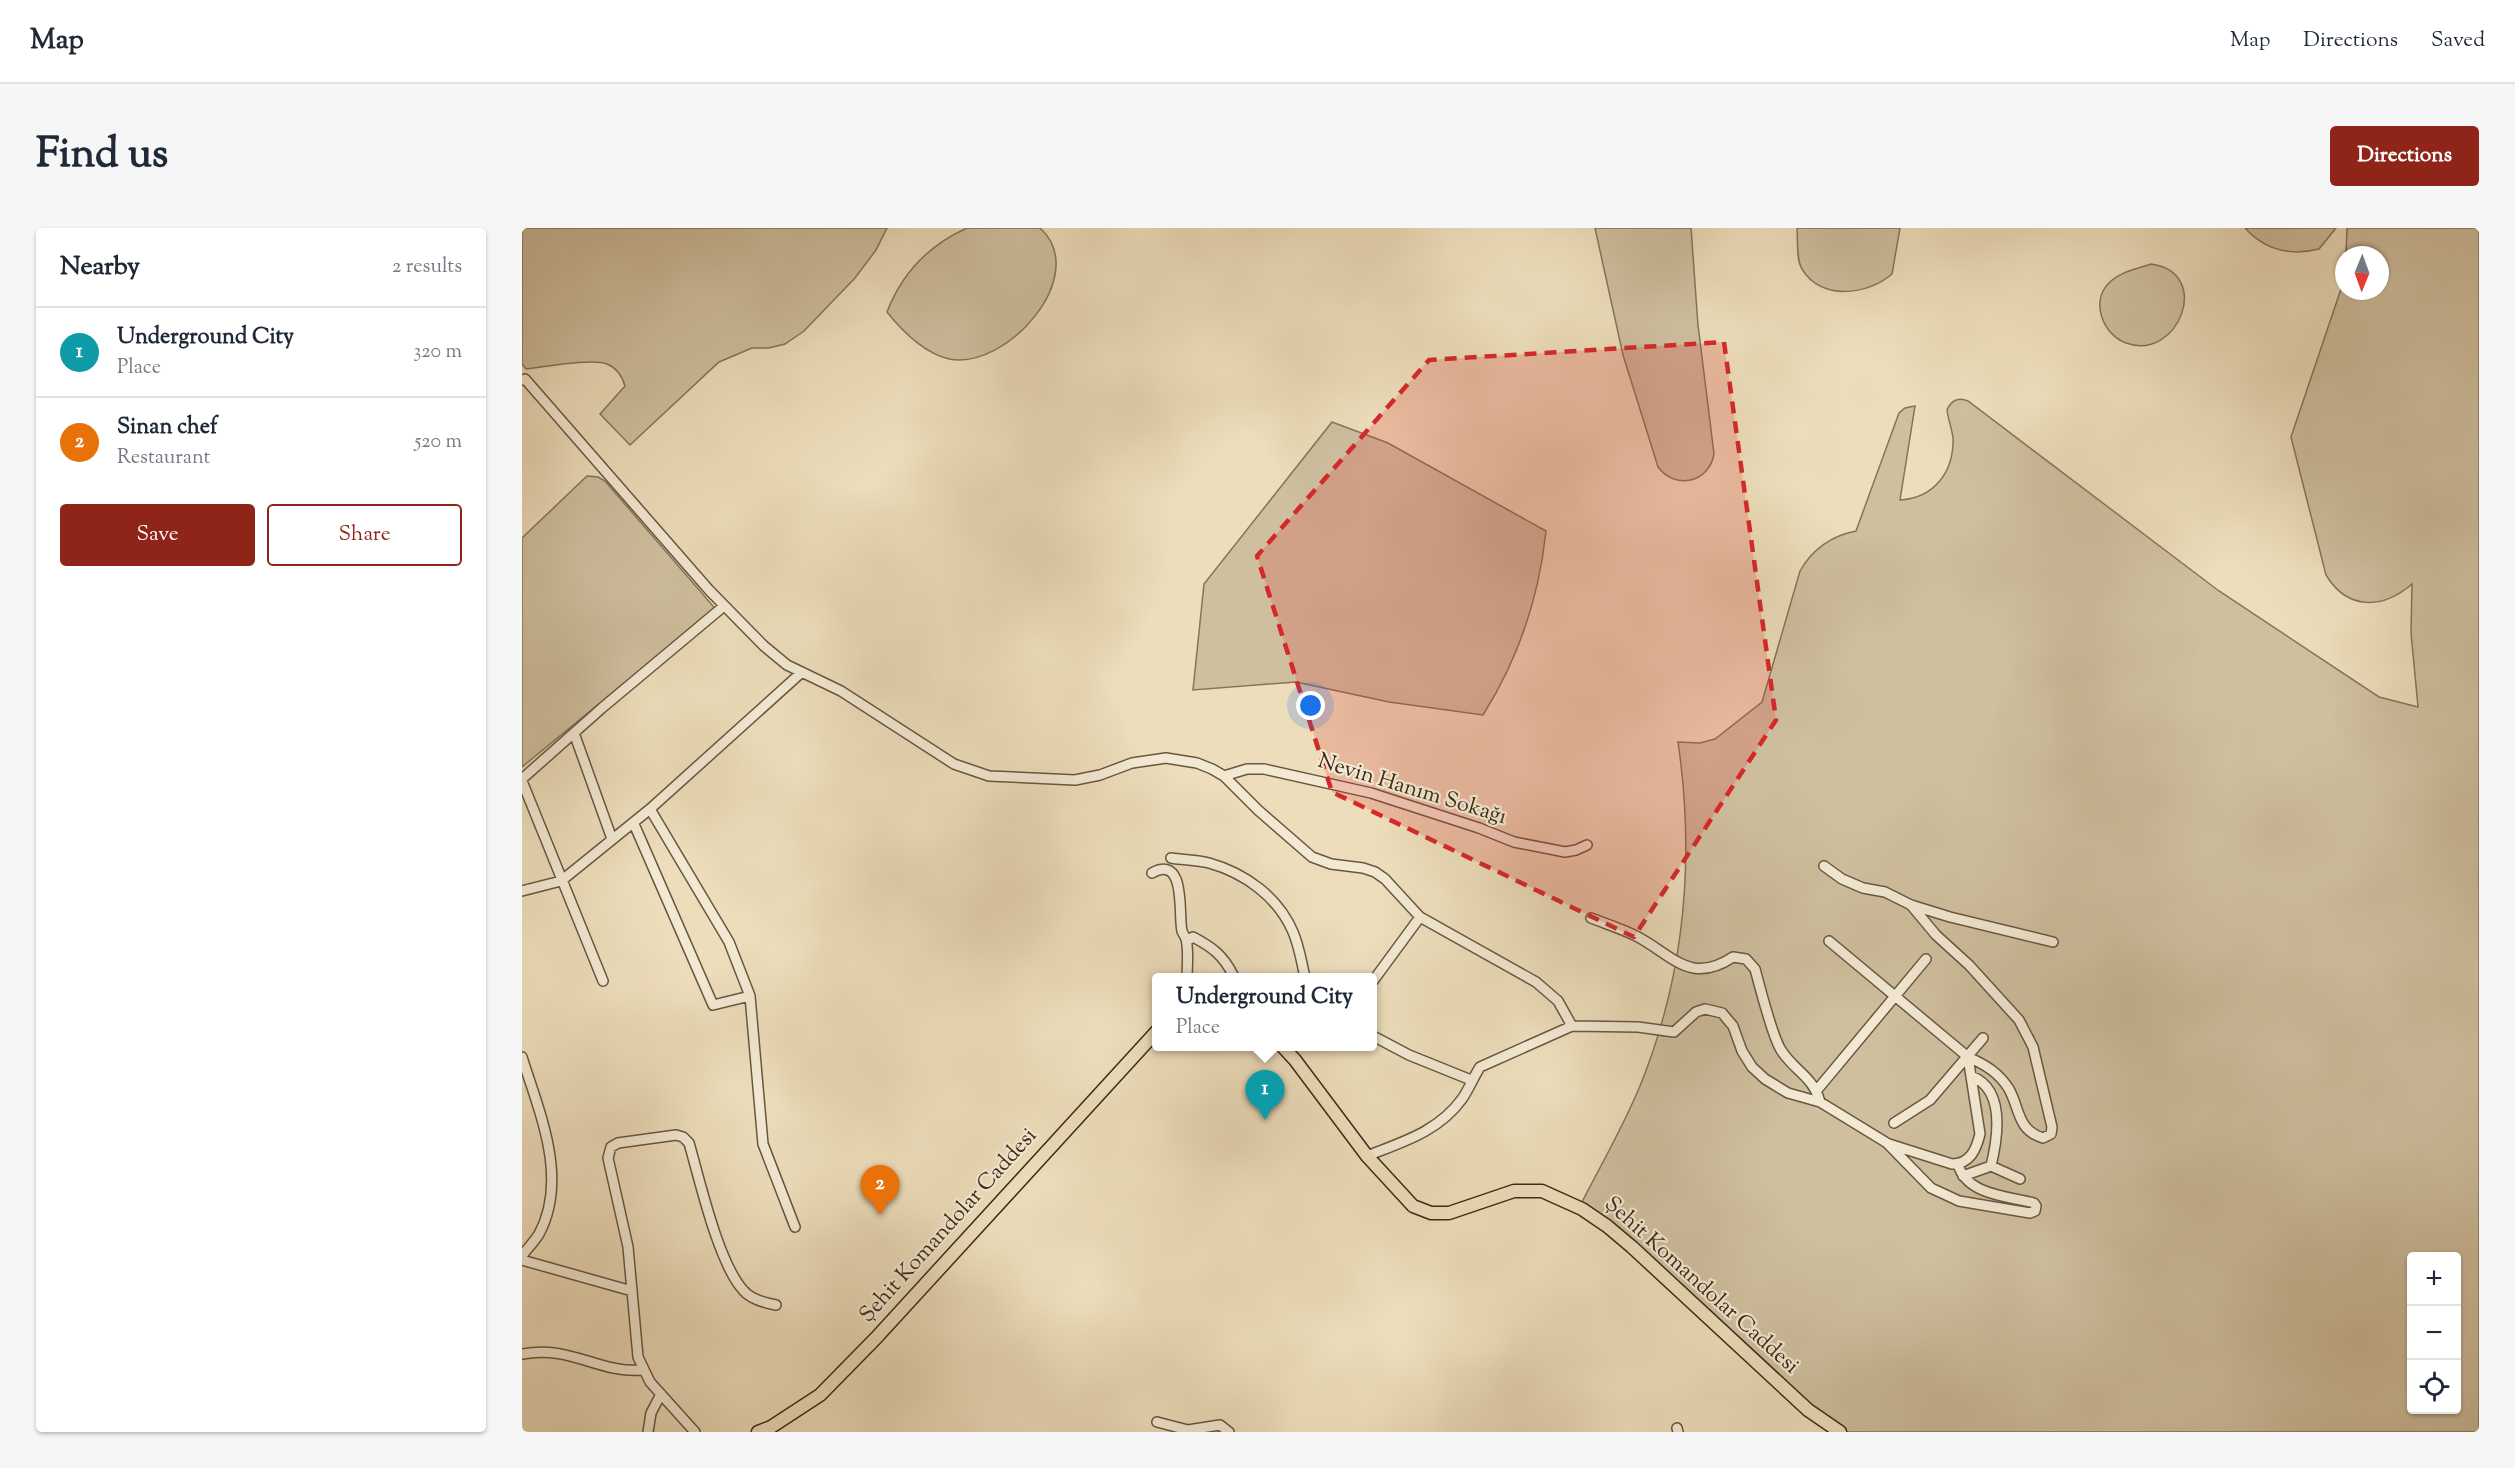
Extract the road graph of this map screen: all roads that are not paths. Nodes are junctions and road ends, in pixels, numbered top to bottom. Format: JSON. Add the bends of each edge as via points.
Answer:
{"nodes":[{"id":1,"x":524,"y":379,"type":"edge"},
{"id":2,"x":724,"y":606,"type":"junction"},
{"id":3,"x":802,"y":672,"type":"junction"},
{"id":4,"x":574,"y":734,"type":"junction"},
{"id":5,"x":1224,"y":776,"type":"junction"},
{"id":6,"x":522,"y":780,"type":"edge"},
{"id":7,"x":650,"y":810,"type":"junction"},
{"id":8,"x":634,"y":824,"type":"junction"},
{"id":9,"x":612,"y":839,"type":"junction"},
{"id":10,"x":1587,"y":845,"type":"dead end"},
{"id":11,"x":1171,"y":858,"type":"dead end"},
{"id":12,"x":1824,"y":866,"type":"dead end"},
{"id":13,"x":1152,"y":873,"type":"dead end"},
{"id":14,"x":561,"y":882,"type":"junction"},
{"id":15,"x":522,"y":891,"type":"edge"},
{"id":16,"x":1911,"y":905,"type":"junction"},
{"id":17,"x":1420,"y":917,"type":"junction"},
{"id":18,"x":1591,"y":918,"type":"dead end"},
{"id":19,"x":1829,"y":940,"type":"dead end"},
{"id":20,"x":1187,"y":941,"type":"junction"},
{"id":21,"x":2053,"y":942,"type":"dead end"},
{"id":22,"x":1926,"y":959,"type":"dead end"},
{"id":23,"x":1187,"y":973,"type":"edge"},
{"id":24,"x":1232,"y":973,"type":"edge"},
{"id":25,"x":1304,"y":973,"type":"edge"},
{"id":26,"x":1377,"y":976,"type":"edge"},
{"id":27,"x":603,"y":981,"type":"dead end"},
{"id":28,"x":1895,"y":995,"type":"junction"},
{"id":29,"x":750,"y":996,"type":"junction"},
{"id":30,"x":1572,"y":1026,"type":"junction"},
{"id":31,"x":1152,"y":1036,"type":"edge"},
{"id":32,"x":1377,"y":1038,"type":"edge"},
{"id":33,"x":1983,"y":1038,"type":"dead end"},
{"id":34,"x":1286,"y":1051,"type":"edge"},
{"id":35,"x":522,"y":1057,"type":"edge"},
{"id":36,"x":1968,"y":1057,"type":"junction"},
{"id":37,"x":1971,"y":1076,"type":"junction"},
{"id":38,"x":1471,"y":1080,"type":"junction"},
{"id":39,"x":1817,"y":1090,"type":"junction"},
{"id":40,"x":1820,"y":1102,"type":"junction"},
{"id":41,"x":1894,"y":1123,"type":"dead end"},
{"id":42,"x":1887,"y":1143,"type":"junction"},
{"id":43,"x":1367,"y":1156,"type":"junction"},
{"id":44,"x":1958,"y":1164,"type":"junction"},
{"id":45,"x":1991,"y":1166,"type":"junction"},
{"id":46,"x":1962,"y":1176,"type":"junction"},
{"id":47,"x":2020,"y":1179,"type":"dead end"},
{"id":48,"x":795,"y":1227,"type":"dead end"},
{"id":49,"x":522,"y":1258,"type":"edge"},
{"id":50,"x":632,"y":1291,"type":"junction"},
{"id":51,"x":776,"y":1305,"type":"dead end"},
{"id":52,"x":522,"y":1354,"type":"edge"},
{"id":53,"x":644,"y":1370,"type":"junction"},
{"id":54,"x":661,"y":1394,"type":"junction"},
{"id":55,"x":1157,"y":1422,"type":"dead end"},
{"id":56,"x":648,"y":1432,"type":"edge"},
{"id":57,"x":695,"y":1432,"type":"edge"},
{"id":58,"x":758,"y":1432,"type":"edge"},
{"id":59,"x":1229,"y":1432,"type":"edge"},
{"id":60,"x":1840,"y":1432,"type":"edge"}],
"edges":[{"from":1,"to":2,"type":"street"},
{"from":2,"to":3,"type":"street","via":[[775,656]]},
{"from":2,"to":4,"type":"street"},
{"from":3,"to":5,"type":"street","via":[[841,692],[954,764],[989,776],[1075,780],[1132,763],[1166,758],[1197,764]]},
{"from":3,"to":7,"type":"street"},
{"from":4,"to":6,"type":"street"},
{"from":4,"to":9,"type":"street"},
{"from":5,"to":10,"type":"street","name":"Nevin Hanım Sokağı","via":[[1248,768],[1264,768],[1371,793],[1514,842],[1565,852]]},
{"from":5,"to":17,"type":"street","via":[[1312,856],[1331,864],[1375,872]]},
{"from":6,"to":14,"type":"street"},
{"from":7,"to":8,"type":"street"},
{"from":7,"to":29,"type":"street","via":[[729,942]]},
{"from":8,"to":9,"type":"street"},
{"from":8,"to":29,"type":"street","via":[[713,1005]]},
{"from":9,"to":14,"type":"street"},
{"from":11,"to":25,"type":"street","via":[[1208,863],[1243,877],[1264,891],[1294,933]]},
{"from":12,"to":16,"type":"street","via":[[1842,879]]},
{"from":13,"to":20,"type":"street","via":[[1166,870],[1175,878],[1180,890],[1182,931]]},
{"from":14,"to":15,"type":"street"},
{"from":14,"to":27,"type":"street"},
{"from":16,"to":21,"type":"street"},
{"from":16,"to":36,"type":"street","via":[[2019,1020],[2033,1047],[2052,1127],[2049,1136],[2043,1138],[2028,1131],[2009,1090],[1991,1067]]},
{"from":17,"to":26,"type":"street"},
{"from":17,"to":30,"type":"street","via":[[1536,982],[1558,1001]]},
{"from":18,"to":39,"type":"street","via":[[1638,937],[1680,965],[1694,969],[1714,967],[1733,957],[1746,959],[1755,969],[1780,1049]]},
{"from":19,"to":28,"type":"street"},
{"from":20,"to":23,"type":"street"},
{"from":20,"to":24,"type":"street","via":[[1193,937],[1212,946]]},
{"from":22,"to":28,"type":"street"},
{"from":28,"to":36,"type":"street"},
{"from":28,"to":39,"type":"street"},
{"from":29,"to":48,"type":"street","via":[[763,1144]]},
{"from":30,"to":38,"type":"street","via":[[1480,1067]]},
{"from":30,"to":40,"type":"street","via":[[1674,1032],[1696,1012],[1713,1010],[1728,1019],[1742,1052],[1765,1079],[1788,1093]]},
{"from":31,"to":58,"type":"main road","name":"Şehit Komandolar Caddesi","via":[[820,1395]]},
{"from":32,"to":38,"type":"street"},
{"from":33,"to":36,"type":"street"},
{"from":34,"to":43,"type":"main road","name":"Şehit Komandolar Caddesi"},
{"from":35,"to":49,"type":"street","via":[[545,1131],[552,1177],[546,1215]]},
{"from":36,"to":37,"type":"street"},
{"from":36,"to":41,"type":"street","via":[[1930,1100]]},
{"from":37,"to":44,"type":"street","via":[[1980,1134],[1969,1159]]},
{"from":37,"to":45,"type":"street","via":[[1990,1090],[1996,1113],[1998,1137]]},
{"from":38,"to":43,"type":"street","via":[[1463,1098],[1444,1120],[1420,1135]]},
{"from":39,"to":40,"type":"street"},
{"from":40,"to":42,"type":"street"},
{"from":42,"to":44,"type":"street"},
{"from":42,"to":46,"type":"street","via":[[1931,1188],[1959,1201],[2035,1211],[2034,1203],[1978,1188]]},
{"from":43,"to":60,"type":"main road","name":"Şehit Komandolar Caddesi","via":[[1413,1206],[1431,1213],[1449,1213],[1514,1191],[1542,1191],[1582,1209],[1632,1247],[1808,1410]]},
{"from":44,"to":46,"type":"street"},
{"from":45,"to":46,"type":"street"},
{"from":45,"to":47,"type":"street"},
{"from":49,"to":50,"type":"street"},
{"from":50,"to":51,"type":"street","via":[[627,1238],[609,1151],[618,1143],[680,1136],[689,1143],[714,1227],[734,1276],[743,1291]]},
{"from":50,"to":53,"type":"street","via":[[635,1344]]},
{"from":52,"to":53,"type":"street","via":[[558,1352],[621,1370]]},
{"from":53,"to":54,"type":"street"},
{"from":54,"to":56,"type":"street","via":[[651,1413]]},
{"from":54,"to":57,"type":"street"},
{"from":55,"to":59,"type":"street","via":[[1188,1430],[1220,1425]]}]}
